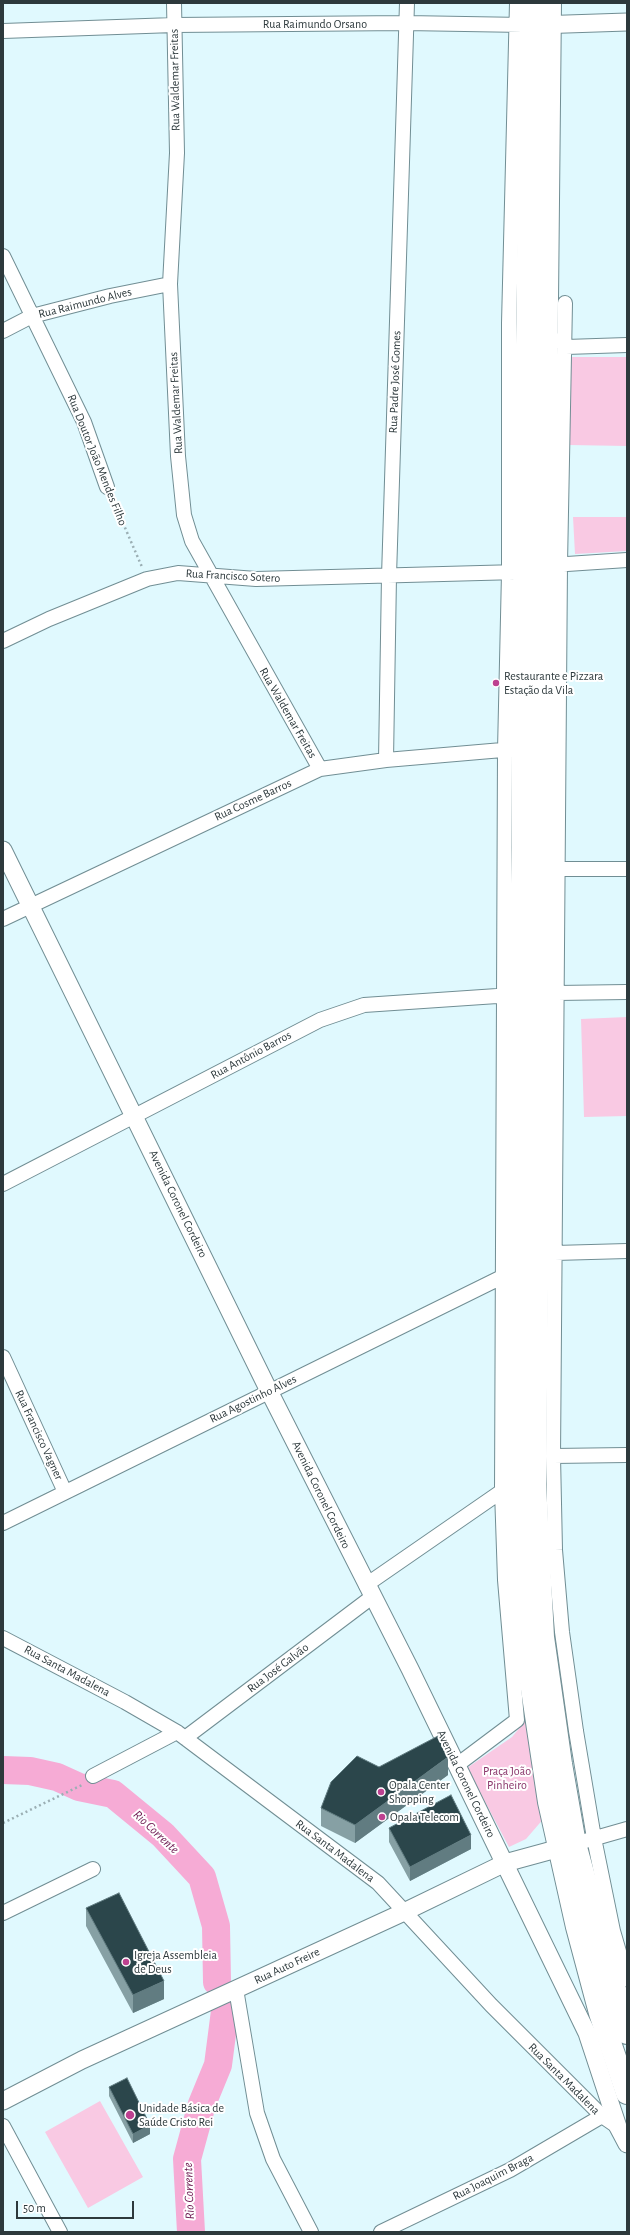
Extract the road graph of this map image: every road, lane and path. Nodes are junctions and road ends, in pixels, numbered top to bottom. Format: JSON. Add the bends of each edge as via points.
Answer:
{"nodes":[{"id":1,"x":174,"y":3,"type":"edge"},
{"id":2,"x":407,"y":3,"type":"edge"},
{"id":3,"x":517,"y":3,"type":"edge"},
{"id":4,"x":531,"y":3,"type":"edge"},
{"id":5,"x":550,"y":3,"type":"edge"},
{"id":6,"x":627,"y":22,"type":"edge"},
{"id":7,"x":406,"y":23,"type":"junction"},
{"id":8,"x":174,"y":25,"type":"junction"},
{"id":9,"x":532,"y":25,"type":"junction"},
{"id":10,"x":3,"y":31,"type":"edge"},
{"id":11,"x":3,"y":256,"type":"edge"},
{"id":12,"x":170,"y":284,"type":"junction"},
{"id":13,"x":565,"y":303,"type":"dead end"},
{"id":14,"x":32,"y":316,"type":"junction"},
{"id":15,"x":528,"y":325,"type":"junction"},
{"id":16,"x":3,"y":331,"type":"edge"},
{"id":17,"x":627,"y":345,"type":"edge"},
{"id":18,"x":566,"y":347,"type":"junction"},
{"id":19,"x":107,"y":487,"type":"joint"},
{"id":20,"x":627,"y":560,"type":"edge"},
{"id":21,"x":535,"y":568,"type":"junction"},
{"id":22,"x":210,"y":574,"type":"junction"},
{"id":23,"x":389,"y":576,"type":"junction"},
{"id":24,"x":147,"y":579,"type":"junction"},
{"id":25,"x":3,"y":641,"type":"edge"},
{"id":26,"x":514,"y":749,"type":"junction"},
{"id":27,"x":386,"y":760,"type":"junction"},
{"id":28,"x":320,"y":769,"type":"junction"},
{"id":29,"x":3,"y":850,"type":"edge"},
{"id":30,"x":532,"y":852,"type":"junction"},
{"id":31,"x":627,"y":869,"type":"edge"},
{"id":32,"x":30,"y":905,"type":"junction"},
{"id":33,"x":3,"y":919,"type":"edge"},
{"id":34,"x":627,"y":992,"type":"edge"},
{"id":35,"x":557,"y":993,"type":"junction"},
{"id":36,"x":511,"y":995,"type":"junction"},
{"id":37,"x":135,"y":1116,"type":"junction"},
{"id":38,"x":3,"y":1184,"type":"edge"},
{"id":39,"x":527,"y":1211,"type":"junction"},
{"id":40,"x":627,"y":1251,"type":"edge"},
{"id":41,"x":555,"y":1253,"type":"junction"},
{"id":42,"x":504,"y":1276,"type":"junction"},
{"id":43,"x":3,"y":1357,"type":"edge"},
{"id":44,"x":269,"y":1391,"type":"junction"},
{"id":45,"x":627,"y":1455,"type":"edge"},
{"id":46,"x":553,"y":1456,"type":"junction"},
{"id":47,"x":502,"y":1491,"type":"junction"},
{"id":48,"x":65,"y":1492,"type":"junction"},
{"id":49,"x":3,"y":1523,"type":"edge"},
{"id":50,"x":369,"y":1591,"type":"junction"},
{"id":51,"x":3,"y":1638,"type":"edge"},
{"id":52,"x":535,"y":1639,"type":"junction"},
{"id":53,"x":181,"y":1735,"type":"junction"},
{"id":54,"x":457,"y":1765,"type":"junction"},
{"id":55,"x":93,"y":1776,"type":"joint"},
{"id":56,"x":3,"y":1823,"type":"edge"},
{"id":57,"x":627,"y":1829,"type":"edge"},
{"id":58,"x":576,"y":1843,"type":"junction"},
{"id":59,"x":505,"y":1863,"type":"junction"},
{"id":60,"x":93,"y":1869,"type":"dead end"},
{"id":61,"x":404,"y":1912,"type":"junction"},
{"id":62,"x":3,"y":1913,"type":"edge"},
{"id":63,"x":627,"y":1979,"type":"edge"},
{"id":64,"x":236,"y":1989,"type":"junction"},
{"id":65,"x":627,"y":2033,"type":"edge"},
{"id":66,"x":627,"y":2093,"type":"edge"},
{"id":67,"x":3,"y":2101,"type":"edge"},
{"id":68,"x":602,"y":2116,"type":"junction"},
{"id":69,"x":3,"y":2126,"type":"edge"},
{"id":70,"x":618,"y":2127,"type":"junction"},
{"id":71,"x":627,"y":2144,"type":"edge"},
{"id":72,"x":60,"y":2232,"type":"edge"},
{"id":73,"x":311,"y":2232,"type":"edge"},
{"id":74,"x":381,"y":2232,"type":"edge"}],
"edges":[{"from":1,"to":8,"type":"street","name":"Rua Waldemar Freitas"},
{"from":2,"to":7,"type":"street","name":"Rua Padre José Gomes"},
{"from":3,"to":9,"type":"street"},
{"from":4,"to":9,"type":"main road"},
{"from":5,"to":9,"type":"main road"},
{"from":6,"to":9,"type":"street","name":"Rua Raimundo Orsano"},
{"from":7,"to":8,"type":"street","name":"Rua Raimundo Orsano"},
{"from":7,"to":9,"type":"street","name":"Rua Raimundo Orsano"},
{"from":7,"to":23,"type":"street","name":"Rua Padre José Gomes"},
{"from":8,"to":10,"type":"street","name":"Rua Raimundo Orsano"},
{"from":8,"to":12,"type":"street","name":"Rua Waldemar Freitas","via":[[177,153]]},
{"from":9,"to":15,"type":"main road"},
{"from":9,"to":15,"type":"street"},
{"from":11,"to":14,"type":"street","name":"Rua Doutor João Mendes Filho"},
{"from":12,"to":14,"type":"street","name":"Rua Raimundo Alves"},
{"from":12,"to":22,"type":"street","name":"Rua Waldemar Freitas","via":[[178,456],[184,515],[192,541]]},
{"from":13,"to":18,"type":"street"},
{"from":14,"to":16,"type":"street","name":"Rua Raimundo Alves"},
{"from":14,"to":19,"type":"street","name":"Rua Doutor João Mendes Filho","via":[[84,422]]},
{"from":15,"to":18,"type":"street"},
{"from":15,"to":21,"type":"main road"},
{"from":15,"to":21,"type":"street"},
{"from":17,"to":18,"type":"street"},
{"from":18,"to":21,"type":"street"},
{"from":19,"to":24,"type":"path","name":"Rua Doutor João Mendes Filho"},
{"from":20,"to":21,"type":"street","name":"Rua Francisco Sotero"},
{"from":21,"to":23,"type":"street","name":"Rua Francisco Sotero"},
{"from":21,"to":26,"type":"main road"},
{"from":21,"to":30,"type":"main road"},
{"from":22,"to":23,"type":"street","name":"Rua Francisco Sotero","via":[[256,579]]},
{"from":22,"to":24,"type":"street","name":"Rua Francisco Sotero","via":[[178,573]]},
{"from":22,"to":28,"type":"street","name":"Rua Waldemar Freitas"},
{"from":23,"to":27,"type":"street","name":"Rua Padre José Gomes"},
{"from":24,"to":25,"type":"street","name":"Rua Francisco Sotero"},
{"from":26,"to":27,"type":"street","name":"Rua Cosme Barros"},
{"from":26,"to":30,"type":"main road"},
{"from":27,"to":28,"type":"street","name":"Rua Cosme Barros"},
{"from":28,"to":32,"type":"street","name":"Rua Cosme Barros"},
{"from":29,"to":32,"type":"street","name":"Avenida Coronel Cordeiro"},
{"from":30,"to":31,"type":"street"},
{"from":30,"to":35,"type":"street"},
{"from":30,"to":36,"type":"main road"},
{"from":30,"to":39,"type":"main road","via":[[538,1005]]},
{"from":32,"to":33,"type":"street","name":"Rua Cosme Barros"},
{"from":32,"to":37,"type":"street","name":"Avenida Coronel Cordeiro"},
{"from":34,"to":35,"type":"street"},
{"from":35,"to":41,"type":"street"},
{"from":36,"to":37,"type":"street","name":"Rua Antônio Barros","via":[[357,1007],[320,1020]]},
{"from":36,"to":39,"type":"main road"},
{"from":36,"to":42,"type":"street"},
{"from":37,"to":38,"type":"street","name":"Rua Antônio Barros"},
{"from":37,"to":44,"type":"street","name":"Avenida Coronel Cordeiro"},
{"from":39,"to":52,"type":"main road","via":[[535,1484]]},
{"from":40,"to":41,"type":"street"},
{"from":41,"to":46,"type":"street"},
{"from":42,"to":44,"type":"street","name":"Rua Agostinho Alves"},
{"from":42,"to":47,"type":"street"},
{"from":43,"to":48,"type":"street","name":"Rua Francisco Vagner"},
{"from":44,"to":48,"type":"street","name":"Rua Agostinho Alves"},
{"from":44,"to":50,"type":"street","name":"Avenida Coronel Cordeiro"},
{"from":45,"to":46,"type":"street"},
{"from":46,"to":52,"type":"street","via":[[555,1550]]},
{"from":47,"to":50,"type":"street","name":"Rua José Galvão"},
{"from":47,"to":52,"type":"street","via":[[505,1580]]},
{"from":48,"to":49,"type":"street","name":"Rua Agostinho Alves"},
{"from":50,"to":53,"type":"street","name":"Rua José Galvão"},
{"from":50,"to":54,"type":"street","name":"Avenida Coronel Cordeiro"},
{"from":51,"to":53,"type":"street","name":"Rua Santa Madalena","via":[[125,1702]]},
{"from":52,"to":54,"type":"street","via":[[517,1720]]},
{"from":52,"to":58,"type":"main road"},
{"from":53,"to":55,"type":"street","name":"Rua José Galvão"},
{"from":53,"to":61,"type":"street","name":"Rua Santa Madalena","via":[[378,1883]]},
{"from":54,"to":59,"type":"street","name":"Avenida Coronel Cordeiro"},
{"from":55,"to":56,"type":"path","via":[[79,1787]]},
{"from":57,"to":58,"type":"street"},
{"from":58,"to":59,"type":"street","name":"Rua Auto Freire"},
{"from":58,"to":63,"type":"street","via":[[613,1931]]},
{"from":58,"to":65,"type":"main road"},
{"from":58,"to":66,"type":"main road","via":[[600,2013]]},
{"from":59,"to":61,"type":"street","name":"Rua Auto Freire"},
{"from":59,"to":70,"type":"street","name":"Avenida Coronel Cordeiro","via":[[588,2032]]},
{"from":60,"to":62,"type":"street"},
{"from":61,"to":64,"type":"street","name":"Rua Auto Freire"},
{"from":61,"to":68,"type":"street","name":"Rua Santa Madalena","via":[[490,2005]]},
{"from":64,"to":67,"type":"street","name":"Rua Auto Freire","via":[[82,2060]]},
{"from":64,"to":73,"type":"street","via":[[257,2113],[273,2159]]},
{"from":68,"to":70,"type":"street","name":"Rua Santa Madalena"},
{"from":68,"to":74,"type":"street","name":"Rua Joaquim Braga","via":[[510,2170]]},
{"from":69,"to":72,"type":"street"},
{"from":70,"to":71,"type":"street","name":"Avenida Coronel Cordeiro"}]}
